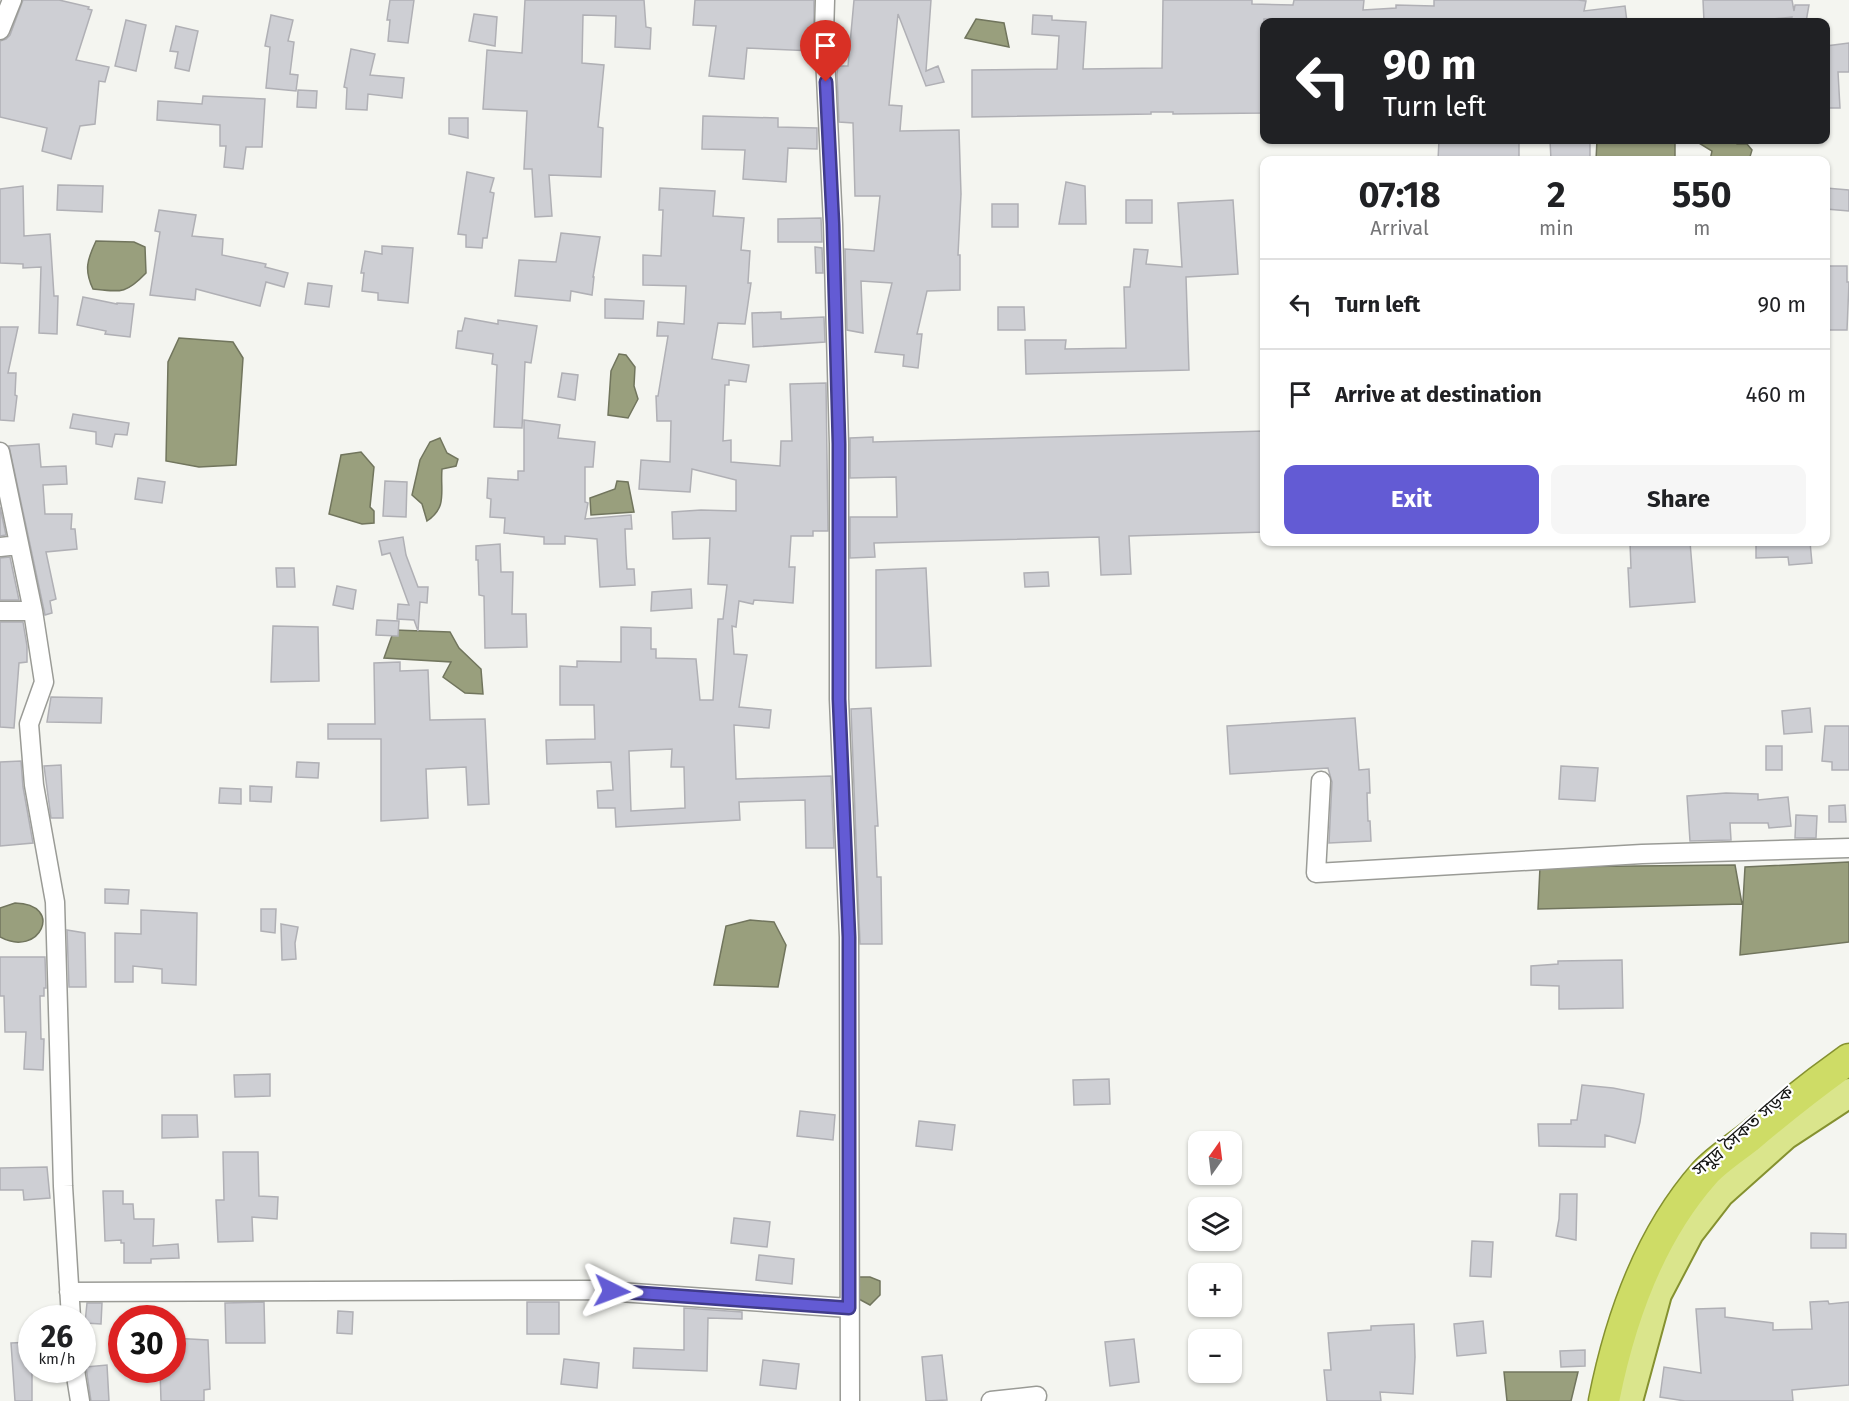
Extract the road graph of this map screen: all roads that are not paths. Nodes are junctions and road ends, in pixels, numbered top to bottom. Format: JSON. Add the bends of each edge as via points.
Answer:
{"nodes":[{"id":1,"x":12,"y":0,"type":"edge"},
{"id":2,"x":825,"y":0,"type":"edge"},
{"id":3,"x":0,"y":30,"type":"edge"},
{"id":4,"x":0,"y":452,"type":"edge"},
{"id":5,"x":18,"y":544,"type":"junction"},
{"id":6,"x":0,"y":547,"type":"edge"},
{"id":7,"x":0,"y":611,"type":"edge"},
{"id":8,"x":33,"y":611,"type":"junction"},
{"id":9,"x":1321,"y":781,"type":"dead end"},
{"id":10,"x":1849,"y":848,"type":"edge"},
{"id":11,"x":1849,"y":1047,"type":"edge"},
{"id":12,"x":1849,"y":1059,"type":"edge"},
{"id":13,"x":1849,"y":1077,"type":"edge"},
{"id":14,"x":1849,"y":1093,"type":"edge"},
{"id":15,"x":69,"y":1292,"type":"junction"},
{"id":16,"x":70,"y":1305,"type":"edge"},
{"id":17,"x":849,"y":1308,"type":"junction"},
{"id":18,"x":77,"y":1383,"type":"edge"},
{"id":19,"x":1037,"y":1396,"type":"dead end"},
{"id":20,"x":80,"y":1401,"type":"edge"},
{"id":21,"x":850,"y":1401,"type":"edge"},
{"id":22,"x":991,"y":1401,"type":"edge"},
{"id":23,"x":1595,"y":1401,"type":"edge"},
{"id":24,"x":1604,"y":1401,"type":"edge"},
{"id":25,"x":1619,"y":1401,"type":"edge"},
{"id":26,"x":1628,"y":1401,"type":"edge"}],
"edges":[{"from":1,"to":3,"type":"street"},
{"from":2,"to":17,"type":"street","via":[[839,444],[839,699],[849,937]]},
{"from":4,"to":5,"type":"street"},
{"from":5,"to":6,"type":"street"},
{"from":5,"to":8,"type":"street"},
{"from":7,"to":8,"type":"street"},
{"from":8,"to":15,"type":"street","via":[[44,682],[29,724],[34,785],[55,902]]},
{"from":9,"to":10,"type":"street","via":[[1316,873],[1642,854]]},
{"from":11,"to":23,"type":"main road","name":"সমুদ্র সৈকত সড়ক","via":[[1781,1095],[1693,1171],[1639,1257],[1616,1316]]},
{"from":12,"to":24,"type":"highway","via":[[1706,1172],[1673,1215],[1628,1311]]},
{"from":13,"to":25,"type":"highway","via":[[1793,1116],[1720,1179],[1684,1224],[1641,1314]]},
{"from":14,"to":26,"type":"main road","name":"সমুদ্র সৈকত সড়ক","via":[[1785,1135],[1720,1193],[1689,1233],[1657,1294]]},
{"from":15,"to":16,"type":"street"},
{"from":15,"to":17,"type":"street","via":[[590,1290]]},
{"from":17,"to":21,"type":"street"},
{"from":18,"to":20,"type":"street"},
{"from":19,"to":22,"type":"street"}]}
